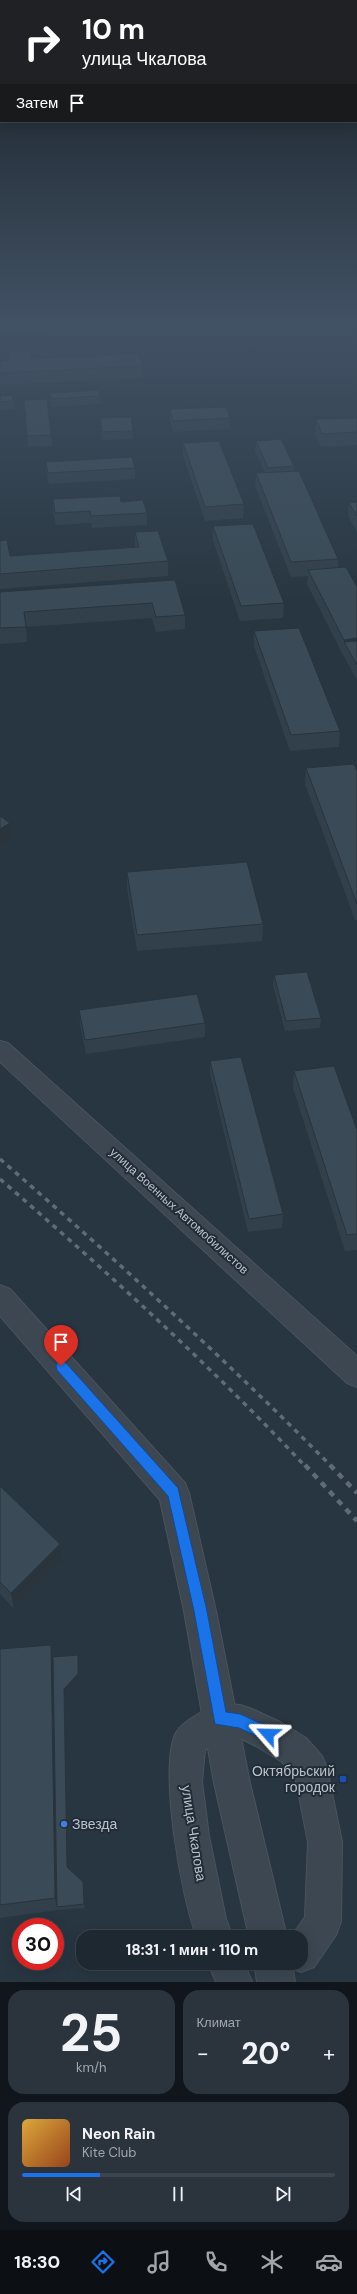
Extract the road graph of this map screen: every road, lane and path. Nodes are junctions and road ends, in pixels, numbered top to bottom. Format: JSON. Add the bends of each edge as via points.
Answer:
{"nodes":[{"id":1,"x":4,"y":1059,"type":"edge"},
{"id":2,"x":0,"y":1298,"type":"edge"},
{"id":3,"x":357,"y":1374,"type":"edge"},
{"id":4,"x":220,"y":1719,"type":"junction"},
{"id":5,"x":212,"y":1930,"type":"edge"},
{"id":6,"x":266,"y":1930,"type":"edge"},
{"id":7,"x":308,"y":1944,"type":"edge"},
{"id":8,"x":229,"y":1970,"type":"edge"},
{"id":9,"x":274,"y":1970,"type":"edge"},
{"id":10,"x":290,"y":1970,"type":"edge"},
{"id":11,"x":234,"y":1982,"type":"edge"},
{"id":12,"x":276,"y":1982,"type":"edge"},
{"id":13,"x":282,"y":1982,"type":"edge"}],
"edges":[{"from":1,"to":3,"type":"street","name":"улица Военных Автомобилистов"},
{"from":2,"to":4,"type":"street","via":[[174,1493]]},
{"from":4,"to":5,"type":"street","name":"улица Чкалова","via":[[190,1741],[185,1782],[192,1836]]},
{"from":4,"to":6,"type":"street"},
{"from":4,"to":7,"type":"street","via":[[240,1721],[268,1734],[294,1750],[310,1768],[325,1842],[323,1922]]},
{"from":8,"to":11,"type":"street"},
{"from":9,"to":12,"type":"street"},
{"from":10,"to":13,"type":"street"}]}
